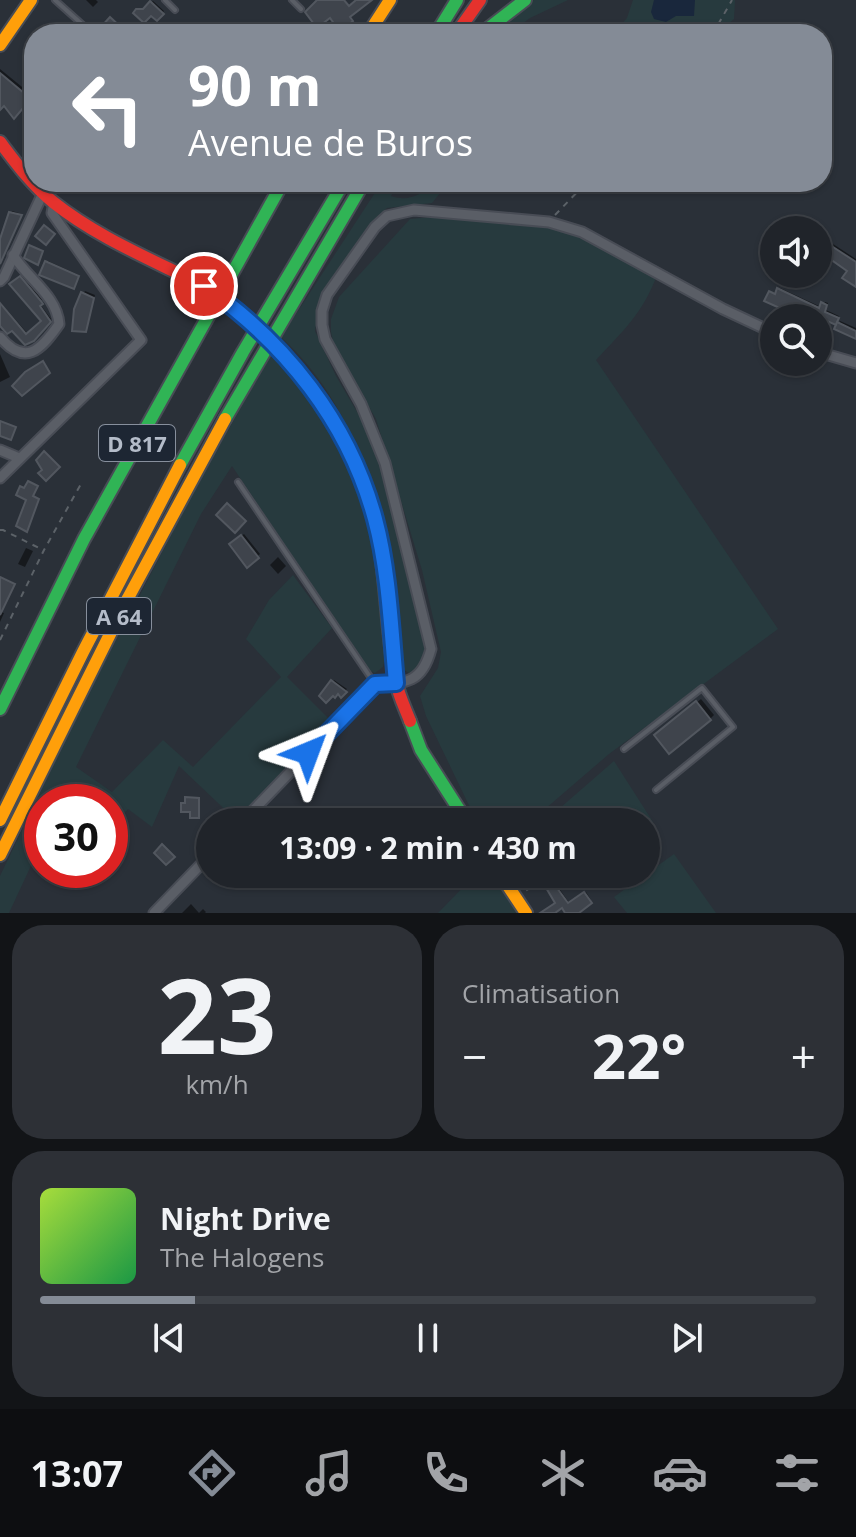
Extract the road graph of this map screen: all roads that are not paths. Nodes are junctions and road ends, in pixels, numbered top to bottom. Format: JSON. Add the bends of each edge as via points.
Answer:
{"nodes":[{"id":1,"x":31,"y":0,"type":"edge"},
{"id":2,"x":55,"y":0,"type":"edge"},
{"id":3,"x":165,"y":0,"type":"edge"},
{"id":4,"x":292,"y":0,"type":"edge"},
{"id":5,"x":390,"y":0,"type":"edge"},
{"id":6,"x":457,"y":0,"type":"edge"},
{"id":7,"x":480,"y":0,"type":"edge"},
{"id":8,"x":525,"y":0,"type":"edge"},
{"id":9,"x":301,"y":9,"type":"dead end"},
{"id":10,"x":175,"y":10,"type":"dead end"},
{"id":11,"x":82,"y":24,"type":"edge"},
{"id":12,"x":374,"y":24,"type":"edge"},
{"id":13,"x":442,"y":24,"type":"edge"},
{"id":14,"x":463,"y":24,"type":"edge"},
{"id":15,"x":494,"y":24,"type":"edge"},
{"id":16,"x":0,"y":45,"type":"edge"},
{"id":17,"x":0,"y":142,"type":"edge"},
{"id":18,"x":24,"y":170,"type":"edge"},
{"id":19,"x":277,"y":192,"type":"edge"},
{"id":20,"x":338,"y":192,"type":"edge"},
{"id":21,"x":358,"y":192,"type":"edge"},
{"id":22,"x":370,"y":192,"type":"edge"},
{"id":23,"x":43,"y":193,"type":"joint"},
{"id":24,"x":54,"y":202,"type":"junction"},
{"id":25,"x":335,"y":230,"type":"junction"},
{"id":26,"x":13,"y":255,"type":"junction"},
{"id":27,"x":22,"y":268,"type":"junction"},
{"id":28,"x":8,"y":269,"type":"junction"},
{"id":29,"x":0,"y":281,"type":"edge"},
{"id":30,"x":760,"y":326,"type":"edge"},
{"id":31,"x":0,"y":337,"type":"edge"},
{"id":32,"x":832,"y":356,"type":"edge"},
{"id":33,"x":856,"y":363,"type":"edge"},
{"id":34,"x":0,"y":450,"type":"edge"},
{"id":35,"x":19,"y":458,"type":"junction"},
{"id":36,"x":0,"y":478,"type":"edge"},
{"id":37,"x":238,"y":482,"type":"dead end"},
{"id":38,"x":396,"y":683,"type":"junction"},
{"id":39,"x":375,"y":684,"type":"junction"},
{"id":40,"x":0,"y":709,"type":"edge"},
{"id":41,"x":624,"y":749,"type":"dead end"},
{"id":42,"x":656,"y":790,"type":"dead end"},
{"id":43,"x":255,"y":808,"type":"edge"},
{"id":44,"x":458,"y":808,"type":"edge"},
{"id":45,"x":0,"y":820,"type":"edge"},
{"id":46,"x":0,"y":855,"type":"edge"},
{"id":47,"x":196,"y":870,"type":"edge"},
{"id":48,"x":509,"y":888,"type":"edge"},
{"id":49,"x":154,"y":913,"type":"edge"},
{"id":50,"x":526,"y":913,"type":"edge"}],
"edges":[{"from":1,"to":16,"type":"main road"},
{"from":2,"to":11,"type":"lane"},
{"from":3,"to":10,"type":"lane"},
{"from":4,"to":9,"type":"lane"},
{"from":5,"to":12,"type":"main road"},
{"from":6,"to":13,"type":"main road"},
{"from":7,"to":14,"type":"main road"},
{"from":8,"to":15,"type":"main road"},
{"from":17,"to":18,"type":"main road"},
{"from":19,"to":40,"type":"main road","number":"D 817","via":[[84,539]]},
{"from":20,"to":45,"type":"main road","number":"A 64","via":[[166,491]]},
{"from":21,"to":25,"type":"main road","number":"A 64"},
{"from":22,"to":25,"type":"main road","via":[[351,221]]},
{"from":23,"to":24,"type":"main road"},
{"from":23,"to":26,"type":"street"},
{"from":24,"to":35,"type":"street","via":[[52,213],[141,340]]},
{"from":24,"to":38,"type":"main road","bridge":true,"via":[[105,236],[204,286],[288,358],[340,432],[366,490],[376,521]]},
{"from":25,"to":46,"type":"main road","number":"A 64","via":[[180,499]]},
{"from":26,"to":27,"type":"street"},
{"from":26,"to":28,"type":"street"},
{"from":27,"to":28,"type":"street"},
{"from":27,"to":31,"type":"street","via":[[58,308],[59,324],[41,348],[24,354],[12,351]]},
{"from":28,"to":29,"type":"street"},
{"from":30,"to":38,"type":"street","via":[[582,232],[549,222],[414,210],[387,216],[375,227],[327,295],[322,311],[325,339],[361,404],[385,463],[431,649],[426,668]]},
{"from":32,"to":33,"type":"street"},
{"from":34,"to":35,"type":"street"},
{"from":35,"to":36,"type":"street"},
{"from":37,"to":39,"type":"lane"},
{"from":38,"to":39,"type":"street"},
{"from":38,"to":44,"type":"main road","via":[[421,750]]},
{"from":39,"to":43,"type":"street"},
{"from":41,"to":42,"type":"lane","via":[[702,688],[733,727]]},
{"from":47,"to":49,"type":"street"},
{"from":48,"to":50,"type":"main road"}]}
